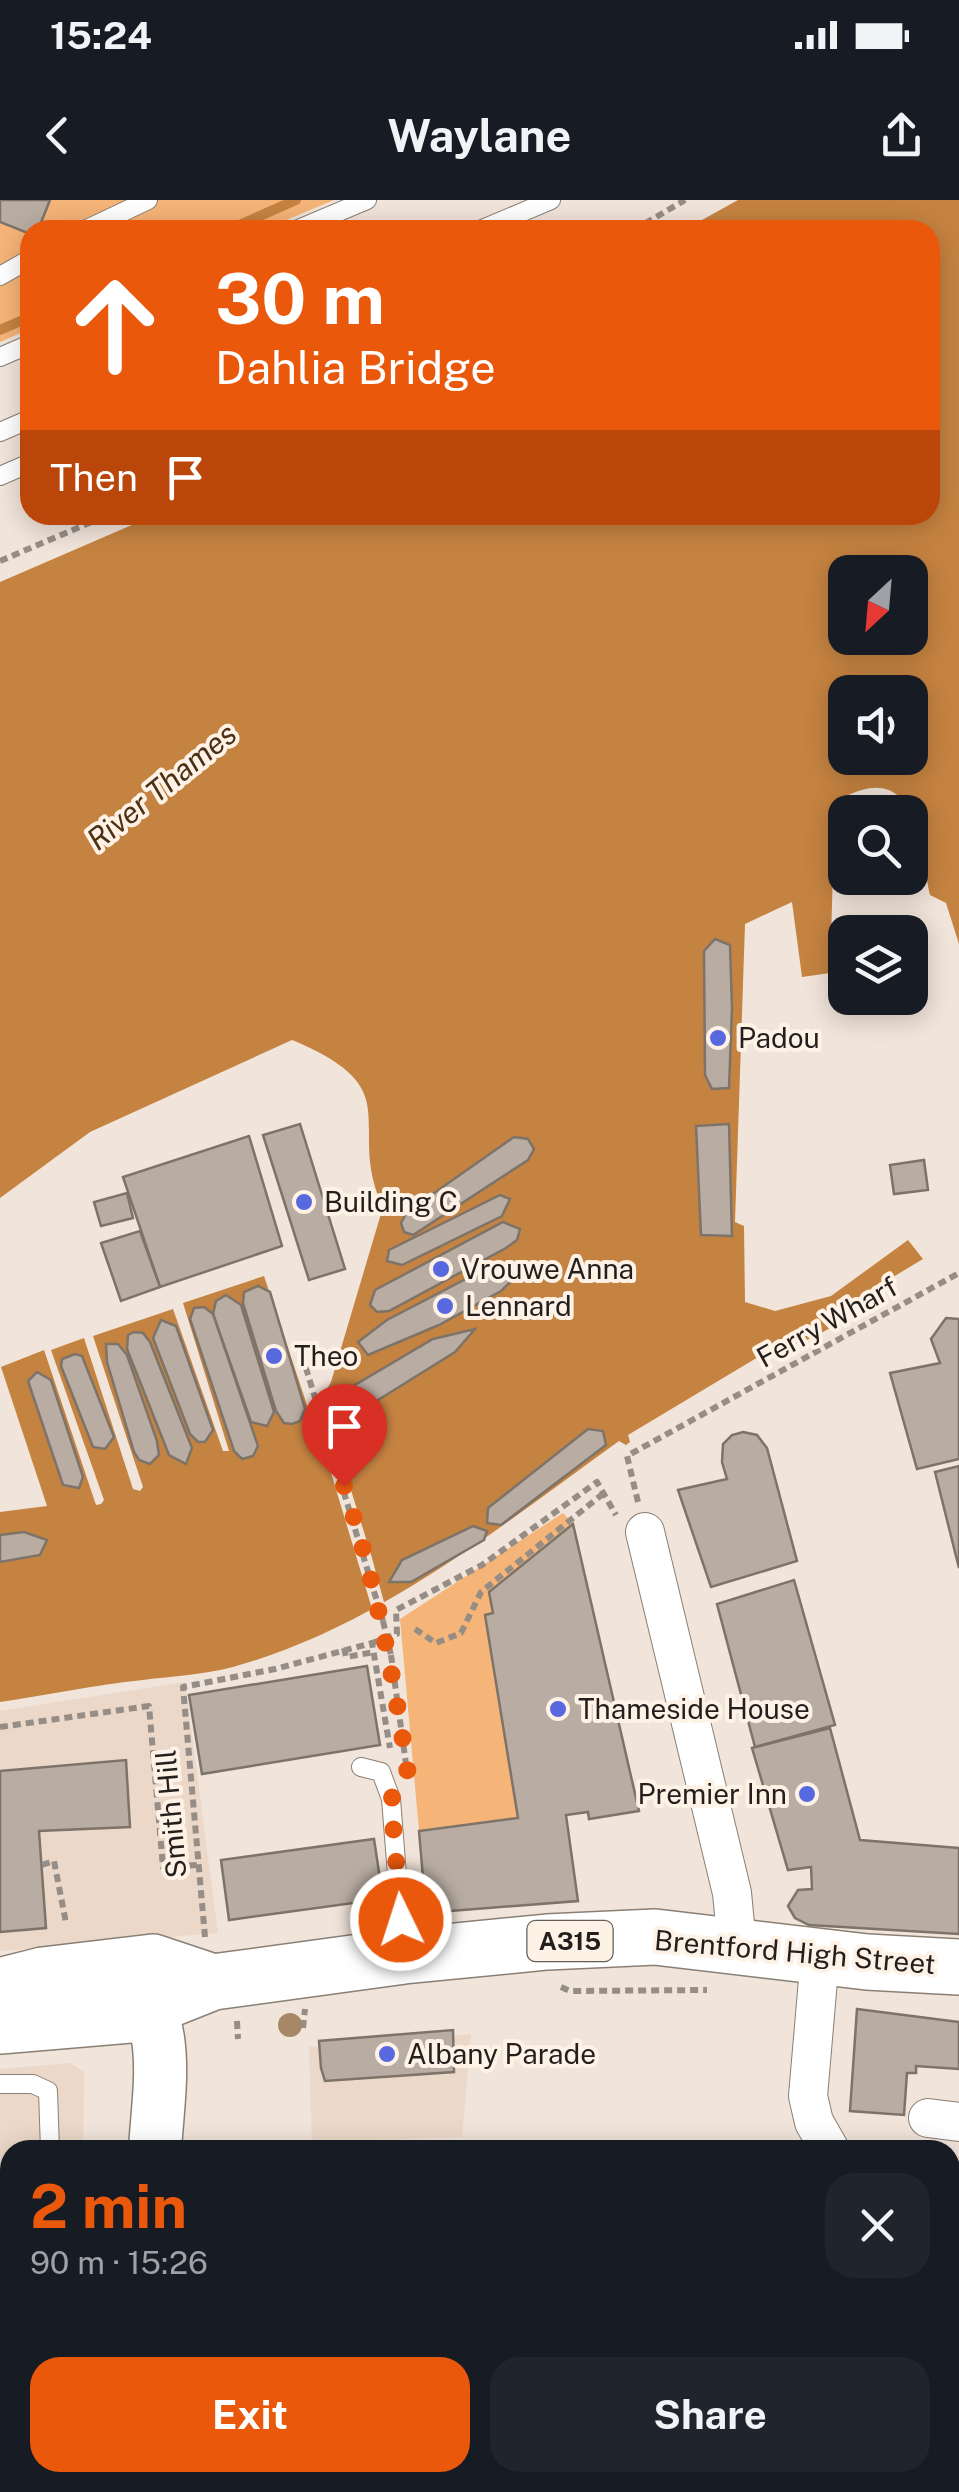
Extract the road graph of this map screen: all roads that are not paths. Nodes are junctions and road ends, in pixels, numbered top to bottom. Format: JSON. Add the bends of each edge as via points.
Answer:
{"nodes":[{"id":1,"x":148,"y":200,"type":"edge"},
{"id":2,"x":367,"y":200,"type":"edge"},
{"id":3,"x":546,"y":202,"type":"edge"},
{"id":4,"x":106,"y":220,"type":"edge"},
{"id":5,"x":320,"y":220,"type":"edge"},
{"id":6,"x":504,"y":220,"type":"edge"},
{"id":7,"x":513,"y":220,"type":"edge"},
{"id":8,"x":647,"y":1541,"type":"road end"},
{"id":9,"x":361,"y":1767,"type":"dead end"},
{"id":10,"x":404,"y":1956,"type":"junction"},
{"id":11,"x":820,"y":1957,"type":"junction"},
{"id":12,"x":209,"y":1960,"type":"junction"},
{"id":13,"x":728,"y":1966,"type":"junction"},
{"id":14,"x":959,"y":1966,"type":"edge"},
{"id":15,"x":109,"y":1968,"type":"junction"},
{"id":16,"x":0,"y":1986,"type":"edge"},
{"id":17,"x":152,"y":2008,"type":"junction"},
{"id":18,"x":0,"y":2026,"type":"edge"},
{"id":19,"x":0,"y":2084,"type":"edge"},
{"id":20,"x":50,"y":2140,"type":"edge"},
{"id":21,"x":154,"y":2140,"type":"edge"},
{"id":22,"x":824,"y":2140,"type":"edge"}],
"edges":[{"from":1,"to":4,"type":"lane"},
{"from":2,"to":5,"type":"lane"},
{"from":3,"to":6,"type":"lane"},
{"from":3,"to":7,"type":"lane"},
{"from":8,"to":13,"type":"street","via":[[732,1892]]},
{"from":9,"to":10,"type":"lane","via":[[381,1772],[391,1799]]},
{"from":10,"to":12,"type":"main road","name":"Brentford High Street","number":"A315"},
{"from":10,"to":13,"type":"main road","name":"Brentford High Street","number":"A315","via":[[655,1938]]},
{"from":11,"to":13,"type":"main road","name":"Brentford High Street","number":"A315"},
{"from":11,"to":14,"type":"main road","name":"Brentford High Street","number":"A315"},
{"from":11,"to":22,"type":"street","via":[[808,2096]]},
{"from":12,"to":15,"type":"main road","name":"Brentford High Street","number":"A315"},
{"from":12,"to":17,"type":"main road","name":"Brentford High Street","number":"A315"},
{"from":15,"to":16,"type":"main road","name":"Brentford High Street","number":"A315"},
{"from":15,"to":17,"type":"main road","via":[[126,1976]]},
{"from":17,"to":18,"type":"main road","name":"Brentford High Street","number":"A315","via":[[108,2020]]},
{"from":17,"to":21,"type":"main road","via":[[159,2046]]},
{"from":19,"to":20,"type":"lane","via":[[48,2091]]}]}
